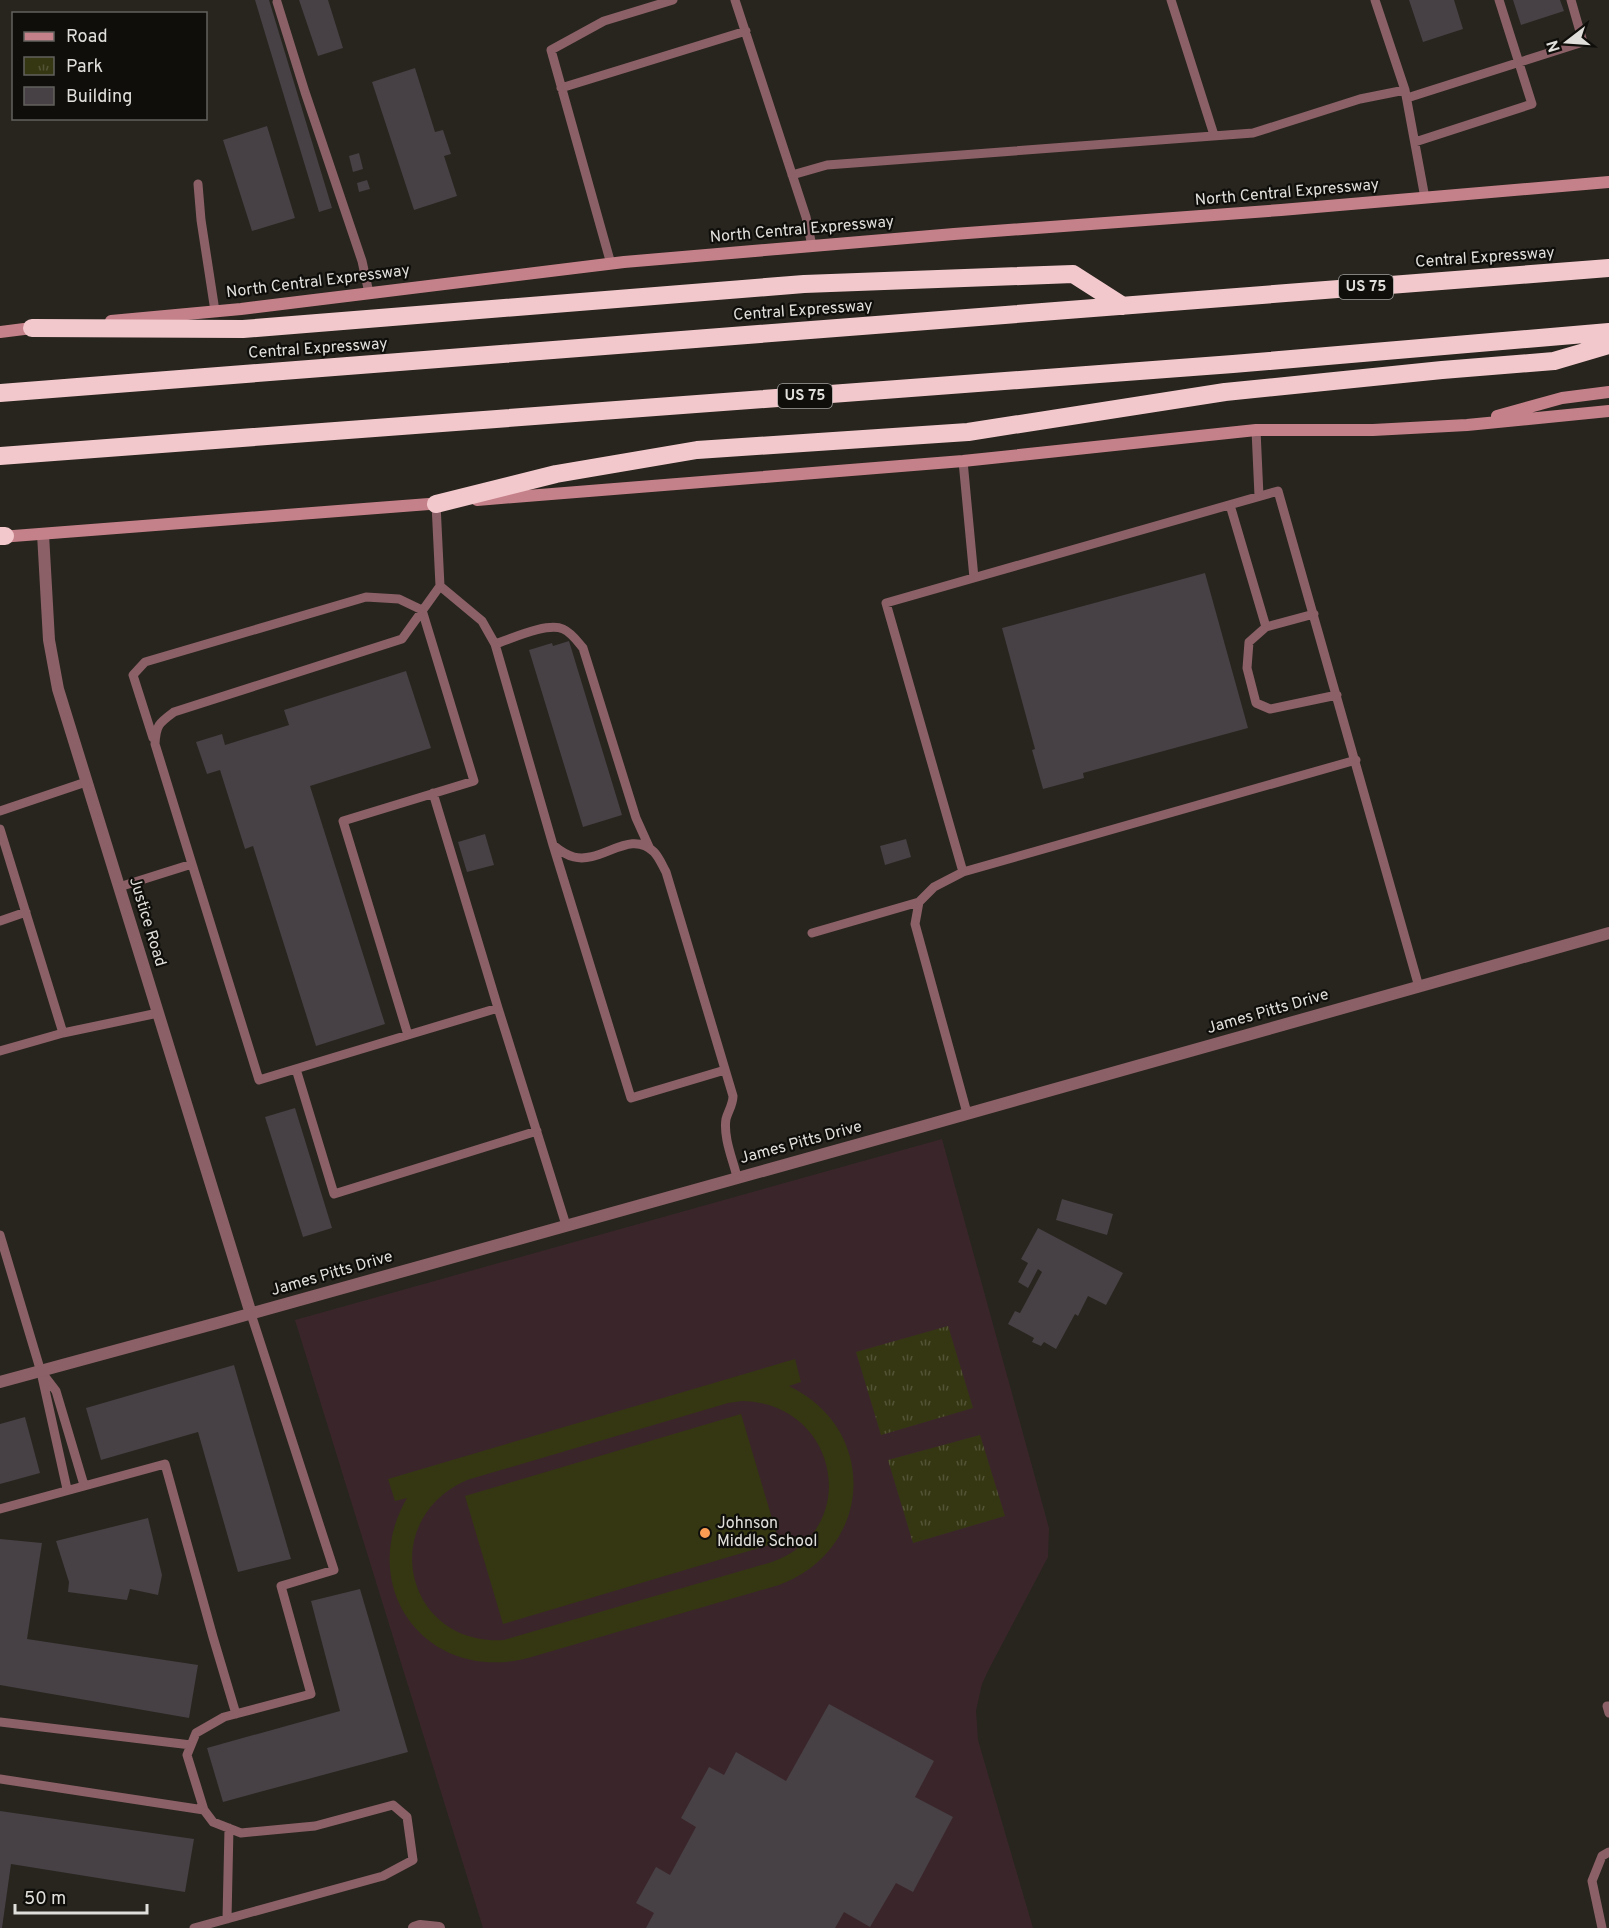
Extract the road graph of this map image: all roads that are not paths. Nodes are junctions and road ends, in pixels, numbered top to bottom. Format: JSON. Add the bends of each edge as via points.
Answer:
{"nodes":[{"id":1,"x":673,"y":0,"type":"edge"},
{"id":2,"x":735,"y":0,"type":"edge"},
{"id":3,"x":1171,"y":0,"type":"edge"},
{"id":4,"x":1375,"y":0,"type":"edge"},
{"id":5,"x":1499,"y":0,"type":"edge"},
{"id":6,"x":1571,"y":0,"type":"edge"},
{"id":7,"x":277,"y":2,"type":"dead end"},
{"id":8,"x":746,"y":31,"type":"junction"},
{"id":9,"x":1518,"y":62,"type":"junction"},
{"id":10,"x":561,"y":88,"type":"junction"},
{"id":11,"x":1406,"y":94,"type":"junction"},
{"id":12,"x":1214,"y":135,"type":"junction"},
{"id":13,"x":1414,"y":141,"type":"junction"},
{"id":14,"x":792,"y":175,"type":"junction"},
{"id":15,"x":1609,"y":182,"type":"edge"},
{"id":16,"x":198,"y":184,"type":"dead end"},
{"id":17,"x":1425,"y":198,"type":"junction"},
{"id":18,"x":812,"y":246,"type":"junction"},
{"id":19,"x":611,"y":264,"type":"junction"},
{"id":20,"x":1609,"y":268,"type":"edge"},
{"id":21,"x":369,"y":293,"type":"junction"},
{"id":22,"x":1123,"y":306,"type":"junction"},
{"id":23,"x":215,"y":311,"type":"junction"},
{"id":24,"x":32,"y":328,"type":"junction"},
{"id":25,"x":0,"y":332,"type":"edge"},
{"id":26,"x":1609,"y":332,"type":"edge"},
{"id":27,"x":1609,"y":345,"type":"edge"},
{"id":28,"x":1609,"y":392,"type":"edge"},
{"id":29,"x":0,"y":393,"type":"edge"},
{"id":30,"x":1609,"y":411,"type":"edge"},
{"id":31,"x":1467,"y":424,"type":"junction"},
{"id":32,"x":1256,"y":430,"type":"junction"},
{"id":33,"x":0,"y":456,"type":"edge"},
{"id":34,"x":963,"y":461,"type":"junction"},
{"id":35,"x":1258,"y":496,"type":"junction"},
{"id":36,"x":436,"y":504,"type":"junction"},
{"id":37,"x":1230,"y":505,"type":"junction"},
{"id":38,"x":43,"y":534,"type":"junction"},
{"id":39,"x":2,"y":536,"type":"edge"},
{"id":40,"x":974,"y":578,"type":"junction"},
{"id":41,"x":440,"y":586,"type":"junction"},
{"id":42,"x":422,"y":610,"type":"junction"},
{"id":43,"x":1314,"y":614,"type":"junction"},
{"id":44,"x":1266,"y":627,"type":"junction"},
{"id":45,"x":495,"y":644,"type":"junction"},
{"id":46,"x":1337,"y":695,"type":"junction"},
{"id":47,"x":154,"y":744,"type":"junction"},
{"id":48,"x":1356,"y":760,"type":"junction"},
{"id":49,"x":86,"y":782,"type":"junction"},
{"id":50,"x":433,"y":793,"type":"junction"},
{"id":51,"x":0,"y":811,"type":"edge"},
{"id":52,"x":0,"y":829,"type":"edge"},
{"id":53,"x":554,"y":845,"type":"junction"},
{"id":54,"x":650,"y":849,"type":"junction"},
{"id":55,"x":192,"y":864,"type":"junction"},
{"id":56,"x":963,"y":872,"type":"junction"},
{"id":57,"x":119,"y":887,"type":"junction"},
{"id":58,"x":919,"y":902,"type":"junction"},
{"id":59,"x":26,"y":912,"type":"junction"},
{"id":60,"x":0,"y":921,"type":"edge"},
{"id":61,"x":812,"y":933,"type":"dead end"},
{"id":62,"x":1609,"y":933,"type":"edge"},
{"id":63,"x":1419,"y":987,"type":"junction"},
{"id":64,"x":498,"y":1008,"type":"junction"},
{"id":65,"x":158,"y":1013,"type":"junction"},
{"id":66,"x":63,"y":1033,"type":"junction"},
{"id":67,"x":408,"y":1035,"type":"junction"},
{"id":68,"x":0,"y":1051,"type":"edge"},
{"id":69,"x":296,"y":1069,"type":"junction"},
{"id":70,"x":725,"y":1070,"type":"junction"},
{"id":71,"x":967,"y":1113,"type":"junction"},
{"id":72,"x":537,"y":1131,"type":"junction"},
{"id":73,"x":737,"y":1177,"type":"junction"},
{"id":74,"x":566,"y":1225,"type":"junction"},
{"id":75,"x":0,"y":1235,"type":"edge"},
{"id":76,"x":251,"y":1314,"type":"junction"},
{"id":77,"x":41,"y":1371,"type":"junction"},
{"id":78,"x":0,"y":1382,"type":"edge"},
{"id":79,"x":84,"y":1485,"type":"junction"},
{"id":80,"x":67,"y":1489,"type":"junction"},
{"id":81,"x":0,"y":1509,"type":"edge"},
{"id":82,"x":1609,"y":1706,"type":"edge"},
{"id":83,"x":1609,"y":1713,"type":"edge"},
{"id":84,"x":236,"y":1714,"type":"junction"},
{"id":85,"x":0,"y":1722,"type":"edge"},
{"id":86,"x":191,"y":1745,"type":"junction"},
{"id":87,"x":0,"y":1779,"type":"edge"},
{"id":88,"x":204,"y":1810,"type":"junction"},
{"id":89,"x":229,"y":1828,"type":"junction"},
{"id":90,"x":1609,"y":1852,"type":"edge"},
{"id":91,"x":227,"y":1919,"type":"junction"},
{"id":92,"x":194,"y":1928,"type":"edge"},
{"id":93,"x":414,"y":1928,"type":"edge"},
{"id":94,"x":439,"y":1928,"type":"edge"},
{"id":95,"x":1602,"y":1928,"type":"edge"}],
"edges":[{"from":1,"to":10,"type":"lane","via":[[604,21],[551,50]]},
{"from":2,"to":8,"type":"lane"},
{"from":3,"to":12,"type":"lane"},
{"from":4,"to":11,"type":"lane"},
{"from":5,"to":9,"type":"lane"},
{"from":6,"to":9,"type":"lane","via":[[1583,42]]},
{"from":7,"to":21,"type":"lane"},
{"from":8,"to":10,"type":"lane"},
{"from":8,"to":14,"type":"lane"},
{"from":9,"to":11,"type":"lane"},
{"from":9,"to":13,"type":"lane","via":[[1532,104]]},
{"from":10,"to":19,"type":"lane"},
{"from":11,"to":12,"type":"lane","via":[[1360,99],[1253,133]]},
{"from":11,"to":13,"type":"lane"},
{"from":12,"to":14,"type":"lane","via":[[827,165]]},
{"from":13,"to":17,"type":"lane"},
{"from":14,"to":18,"type":"lane"},
{"from":15,"to":17,"type":"main road","name":"North Central Expressway"},
{"from":16,"to":23,"type":"lane"},
{"from":17,"to":18,"type":"main road","name":"North Central Expressway"},
{"from":18,"to":19,"type":"main road","name":"North Central Expressway"},
{"from":19,"to":21,"type":"main road","name":"North Central Expressway"},
{"from":20,"to":22,"type":"highway","name":"Central Expressway","number":"US 75"},
{"from":21,"to":23,"type":"main road","name":"North Central Expressway"},
{"from":22,"to":24,"type":"highway","via":[[1073,274],[804,284],[243,329]]},
{"from":22,"to":29,"type":"highway","name":"Central Expressway","number":"US 75"},
{"from":23,"to":24,"type":"main road","name":"North Central Expressway"},
{"from":24,"to":25,"type":"main road","name":"North Central Expressway"},
{"from":26,"to":33,"type":"highway","number":"US 75","via":[[1233,364]]},
{"from":27,"to":36,"type":"highway","via":[[1554,362],[1225,392],[968,432],[697,450],[556,474]]},
{"from":28,"to":31,"type":"main road","via":[[1562,398]]},
{"from":30,"to":31,"type":"main road"},
{"from":31,"to":32,"type":"main road","via":[[1373,430]]},
{"from":32,"to":34,"type":"main road"},
{"from":32,"to":35,"type":"lane"},
{"from":34,"to":36,"type":"main road"},
{"from":34,"to":40,"type":"lane"},
{"from":35,"to":37,"type":"lane"},
{"from":35,"to":43,"type":"lane","via":[[1278,491]]},
{"from":36,"to":38,"type":"main road"},
{"from":36,"to":41,"type":"lane"},
{"from":37,"to":40,"type":"lane"},
{"from":37,"to":44,"type":"lane"},
{"from":38,"to":39,"type":"main road"},
{"from":38,"to":49,"type":"street","name":"Justice Road","via":[[51,657]]},
{"from":40,"to":56,"type":"lane","via":[[886,603]]},
{"from":41,"to":42,"type":"lane"},
{"from":41,"to":45,"type":"lane","via":[[482,621]]},
{"from":42,"to":47,"type":"lane","via":[[402,639],[174,712],[156,728]]},
{"from":42,"to":47,"type":"lane","via":[[399,599],[366,597],[145,662],[133,675]]},
{"from":42,"to":50,"type":"lane","via":[[474,781]]},
{"from":43,"to":44,"type":"lane"},
{"from":43,"to":46,"type":"lane"},
{"from":44,"to":46,"type":"lane","via":[[1249,642],[1247,668],[1256,703],[1270,709]]},
{"from":45,"to":53,"type":"lane"},
{"from":45,"to":54,"type":"lane","via":[[547,627],[562,628],[584,648],[636,818]]},
{"from":46,"to":48,"type":"lane"},
{"from":47,"to":55,"type":"lane"},
{"from":48,"to":56,"type":"lane"},
{"from":48,"to":63,"type":"lane"},
{"from":49,"to":51,"type":"lane"},
{"from":49,"to":57,"type":"street","name":"Justice Road"},
{"from":50,"to":64,"type":"lane"},
{"from":50,"to":67,"type":"lane","via":[[343,821]]},
{"from":52,"to":59,"type":"lane"},
{"from":53,"to":54,"type":"lane","via":[[574,857],[588,858],[633,842]]},
{"from":53,"to":70,"type":"lane","via":[[631,1098]]},
{"from":54,"to":70,"type":"lane","via":[[666,872]]},
{"from":55,"to":57,"type":"lane"},
{"from":55,"to":69,"type":"lane","via":[[259,1080]]},
{"from":56,"to":58,"type":"lane","via":[[934,887]]},
{"from":57,"to":65,"type":"street","name":"Justice Road"},
{"from":58,"to":61,"type":"lane"},
{"from":58,"to":71,"type":"lane","via":[[915,924]]},
{"from":59,"to":60,"type":"lane"},
{"from":59,"to":66,"type":"lane"},
{"from":62,"to":63,"type":"street","name":"James Pitts Drive"},
{"from":63,"to":71,"type":"street","name":"James Pitts Drive"},
{"from":64,"to":67,"type":"lane"},
{"from":64,"to":72,"type":"lane"},
{"from":65,"to":66,"type":"lane"},
{"from":65,"to":76,"type":"street","name":"Justice Road"},
{"from":66,"to":68,"type":"lane"},
{"from":67,"to":69,"type":"lane"},
{"from":69,"to":72,"type":"lane","via":[[334,1194]]},
{"from":70,"to":73,"type":"lane","via":[[733,1096],[726,1129]]},
{"from":71,"to":73,"type":"street","name":"James Pitts Drive"},
{"from":72,"to":74,"type":"lane"},
{"from":73,"to":74,"type":"street","name":"James Pitts Drive"},
{"from":74,"to":76,"type":"street","name":"James Pitts Drive"},
{"from":75,"to":77,"type":"lane"},
{"from":76,"to":77,"type":"street","name":"James Pitts Drive"},
{"from":76,"to":84,"type":"lane","via":[[333,1570],[281,1586],[311,1694]]},
{"from":77,"to":78,"type":"street","name":"James Pitts Drive"},
{"from":77,"to":79,"type":"lane","via":[[57,1391]]},
{"from":77,"to":80,"type":"lane"},
{"from":79,"to":80,"type":"lane"},
{"from":79,"to":84,"type":"lane","via":[[165,1464]]},
{"from":80,"to":81,"type":"lane"},
{"from":82,"to":83,"type":"lane"},
{"from":84,"to":86,"type":"lane","via":[[196,1733]]},
{"from":85,"to":86,"type":"lane"},
{"from":86,"to":88,"type":"lane","via":[[187,1755]]},
{"from":87,"to":88,"type":"lane"},
{"from":88,"to":89,"type":"lane","via":[[213,1822]]},
{"from":89,"to":91,"type":"lane"},
{"from":89,"to":91,"type":"lane","via":[[241,1833],[315,1826],[393,1805],[407,1817],[412,1860],[383,1876]]},
{"from":90,"to":95,"type":"lane","via":[[1602,1856],[1592,1881]]},
{"from":91,"to":92,"type":"lane"},
{"from":93,"to":94,"type":"street"}]}
